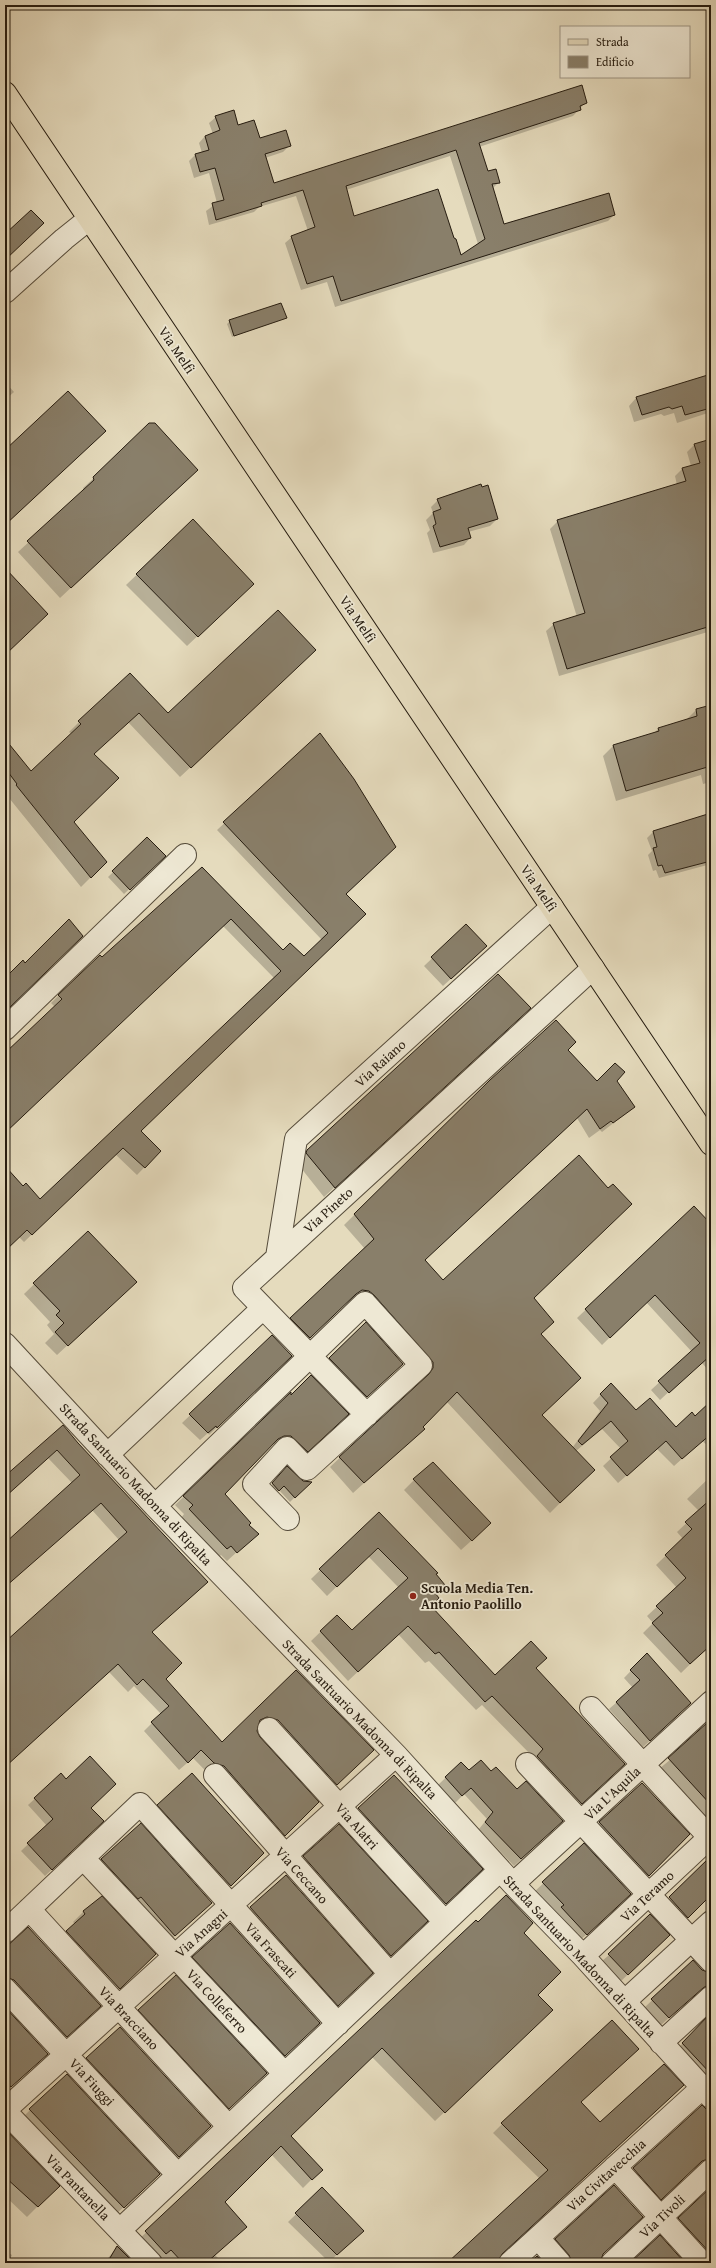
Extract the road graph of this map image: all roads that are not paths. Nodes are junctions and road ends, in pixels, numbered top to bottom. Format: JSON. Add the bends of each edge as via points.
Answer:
{"nodes":[{"id":1,"x":5,"y":93,"type":"edge"},
{"id":2,"x":90,"y":219,"type":"junction"},
{"id":3,"x":5,"y":292,"type":"edge"},
{"id":4,"x":185,"y":855,"type":"dead end"},
{"id":5,"x":552,"y":907,"type":"junction"},
{"id":6,"x":593,"y":968,"type":"junction"},
{"id":7,"x":5,"y":1030,"type":"edge"},
{"id":8,"x":711,"y":1144,"type":"edge"},
{"id":9,"x":277,"y":1257,"type":"junction"},
{"id":10,"x":263,"y":1308,"type":"junction"},
{"id":11,"x":5,"y":1344,"type":"edge"},
{"id":12,"x":309,"y":1357,"type":"junction"},
{"id":13,"x":367,"y":1415,"type":"junction"},
{"id":14,"x":107,"y":1455,"type":"junction"},
{"id":15,"x":156,"y":1506,"type":"junction"},
{"id":16,"x":288,"y":1519,"type":"dead end"},
{"id":17,"x":711,"y":1702,"type":"edge"},
{"id":18,"x":592,"y":1708,"type":"dead end"},
{"id":19,"x":270,"y":1729,"type":"dead end"},
{"id":20,"x":396,"y":1755,"type":"junction"},
{"id":21,"x":527,"y":1764,"type":"dead end"},
{"id":22,"x":643,"y":1764,"type":"junction"},
{"id":23,"x":215,"y":1775,"type":"dead end"},
{"id":24,"x":340,"y":1806,"type":"junction"},
{"id":25,"x":581,"y":1822,"type":"junction"},
{"id":26,"x":710,"y":1837,"type":"edge"},
{"id":27,"x":285,"y":1855,"type":"junction"},
{"id":28,"x":83,"y":1858,"type":"junction"},
{"id":29,"x":507,"y":1877,"type":"junction"},
{"id":30,"x":649,"y":1894,"type":"junction"},
{"id":31,"x":231,"y":1905,"type":"junction"},
{"id":32,"x":29,"y":1909,"type":"junction"},
{"id":33,"x":445,"y":1922,"type":"junction"},
{"id":34,"x":711,"y":1922,"type":"edge"},
{"id":35,"x":5,"y":1932,"type":"edge"},
{"id":36,"x":691,"y":1940,"type":"junction"},
{"id":37,"x":175,"y":1956,"type":"junction"},
{"id":38,"x":583,"y":1956,"type":"junction"},
{"id":39,"x":711,"y":1961,"type":"edge"},
{"id":40,"x":390,"y":1974,"type":"junction"},
{"id":41,"x":5,"y":1989,"type":"edge"},
{"id":42,"x":711,"y":1997,"type":"edge"},
{"id":43,"x":625,"y":2001,"type":"junction"},
{"id":44,"x":119,"y":2007,"type":"junction"},
{"id":45,"x":338,"y":2024,"type":"junction"},
{"id":46,"x":661,"y":2043,"type":"junction"},
{"id":47,"x":66,"y":2055,"type":"junction"},
{"id":48,"x":285,"y":2074,"type":"junction"},
{"id":49,"x":707,"y":2092,"type":"edge"},
{"id":50,"x":5,"y":2110,"type":"edge"},
{"id":51,"x":229,"y":2127,"type":"junction"},
{"id":52,"x":615,"y":2167,"type":"junction"},
{"id":53,"x":711,"y":2170,"type":"edge"},
{"id":54,"x":178,"y":2175,"type":"junction"},
{"id":55,"x":661,"y":2217,"type":"junction"},
{"id":56,"x":120,"y":2230,"type":"junction"},
{"id":57,"x":538,"y":2238,"type":"junction"},
{"id":58,"x":151,"y":2263,"type":"edge"},
{"id":59,"x":510,"y":2263,"type":"edge"},
{"id":60,"x":560,"y":2263,"type":"edge"},
{"id":61,"x":612,"y":2263,"type":"edge"},
{"id":62,"x":702,"y":2263,"type":"edge"}],
"edges":[{"from":1,"to":2,"type":"main road","name":"Via Melfi"},
{"from":2,"to":3,"type":"street"},
{"from":2,"to":5,"type":"main road","name":"Via Melfi"},
{"from":4,"to":7,"type":"street"},
{"from":5,"to":6,"type":"main road","name":"Via Melfi"},
{"from":5,"to":9,"type":"street","name":"Via Raiano","via":[[296,1139]]},
{"from":6,"to":8,"type":"main road","name":"Via Melfi"},
{"from":6,"to":9,"type":"street","name":"Via Pineto"},
{"from":9,"to":10,"type":"street","name":"Via Pineto","via":[[244,1288]]},
{"from":10,"to":12,"type":"street"},
{"from":10,"to":14,"type":"street"},
{"from":11,"to":14,"type":"street","name":"Strada Santuario Madonna di Ripalta"},
{"from":12,"to":13,"type":"street"},
{"from":12,"to":13,"type":"street","via":[[365,1303],[421,1365]]},
{"from":12,"to":15,"type":"street"},
{"from":13,"to":16,"type":"street","via":[[307,1469],[287,1448],[254,1484]]},
{"from":14,"to":15,"type":"street","name":"Strada Santuario Madonna di Ripalta"},
{"from":15,"to":20,"type":"street","name":"Strada Santuario Madonna di Ripalta"},
{"from":17,"to":22,"type":"street","name":"Via L'Aquila"},
{"from":18,"to":22,"type":"street"},
{"from":19,"to":24,"type":"street","name":"Via Alatri"},
{"from":20,"to":24,"type":"street","name":"Via Anagni"},
{"from":20,"to":29,"type":"street","name":"Strada Santuario Madonna di Ripalta"},
{"from":21,"to":25,"type":"street"},
{"from":22,"to":25,"type":"street","name":"Via L'Aquila"},
{"from":22,"to":26,"type":"street"},
{"from":23,"to":27,"type":"street","name":"Via Ceccano"},
{"from":24,"to":27,"type":"street","name":"Via Anagni"},
{"from":24,"to":33,"type":"street","name":"Via Alatri"},
{"from":25,"to":29,"type":"street","name":"Via L'Aquila"},
{"from":25,"to":30,"type":"street"},
{"from":26,"to":30,"type":"street","name":"Via Teramo"},
{"from":27,"to":31,"type":"street","name":"Via Anagni"},
{"from":27,"to":40,"type":"street","name":"Via Ceccano"},
{"from":28,"to":31,"type":"street","name":"Via Frascati","via":[[140,1804]]},
{"from":28,"to":32,"type":"street"},
{"from":28,"to":37,"type":"street","name":"Via Colleferro"},
{"from":29,"to":33,"type":"street","name":"Via L'Aquila"},
{"from":29,"to":38,"type":"street","name":"Strada Santuario Madonna di Ripalta"},
{"from":30,"to":36,"type":"street"},
{"from":30,"to":38,"type":"street","name":"Via Teramo"},
{"from":31,"to":37,"type":"street","name":"Via Anagni"},
{"from":31,"to":45,"type":"street","name":"Via Frascati"},
{"from":32,"to":35,"type":"street"},
{"from":32,"to":44,"type":"street","name":"Via Bracciano"},
{"from":33,"to":40,"type":"street","name":"Via L'Aquila"},
{"from":34,"to":36,"type":"street"},
{"from":36,"to":39,"type":"street"},
{"from":36,"to":43,"type":"street"},
{"from":37,"to":44,"type":"street","name":"Via Anagni"},
{"from":37,"to":48,"type":"street","name":"Via Colleferro"},
{"from":38,"to":43,"type":"street","name":"Strada Santuario Madonna di Ripalta"},
{"from":40,"to":45,"type":"street","name":"Via L'Aquila"},
{"from":41,"to":47,"type":"street","name":"Via Fiuggi"},
{"from":42,"to":46,"type":"street"},
{"from":43,"to":46,"type":"street","name":"Strada Santuario Madonna di Ripalta"},
{"from":44,"to":47,"type":"street","name":"Via Anagni"},
{"from":44,"to":51,"type":"street","name":"Via Bracciano"},
{"from":45,"to":48,"type":"street","name":"Via L'Aquila"},
{"from":46,"to":49,"type":"street","name":"Strada Santuario Madonna di Ripalta"},
{"from":47,"to":50,"type":"street","name":"Via Anagni"},
{"from":47,"to":54,"type":"street","name":"Via Fiuggi"},
{"from":48,"to":51,"type":"street","name":"Via L'Aquila"},
{"from":49,"to":52,"type":"street","name":"Via Civitavecchia"},
{"from":50,"to":56,"type":"street","name":"Via Pantanella"},
{"from":51,"to":54,"type":"street","name":"Via L'Aquila"},
{"from":52,"to":55,"type":"street"},
{"from":52,"to":57,"type":"street","name":"Via Civitavecchia"},
{"from":53,"to":55,"type":"street","name":"Via Tivoli"},
{"from":54,"to":56,"type":"street","name":"Via L'Aquila"},
{"from":55,"to":61,"type":"street","name":"Via Tivoli"},
{"from":55,"to":62,"type":"street"},
{"from":56,"to":58,"type":"street","name":"Via Pantanella"},
{"from":57,"to":59,"type":"street","name":"Via Civitavecchia"},
{"from":57,"to":60,"type":"street"}]}
